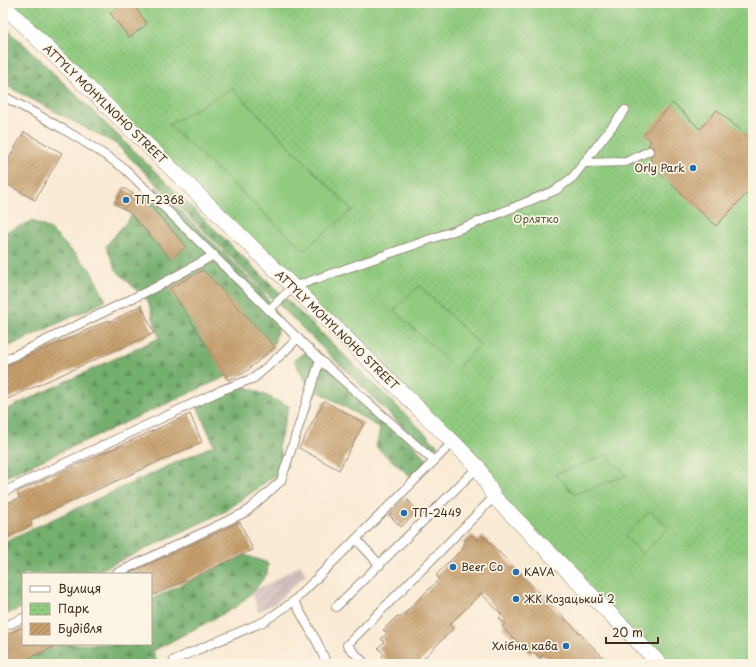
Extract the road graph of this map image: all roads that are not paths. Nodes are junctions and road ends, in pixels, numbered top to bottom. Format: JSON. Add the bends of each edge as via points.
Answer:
{"nodes":[{"id":1,"x":3,"y":5,"type":"edge"},
{"id":2,"x":3,"y":96,"type":"edge"},
{"id":3,"x":625,"y":110,"type":"dead end"},
{"id":4,"x":649,"y":151,"type":"dead end"},
{"id":5,"x":584,"y":163,"type":"junction"},
{"id":6,"x":214,"y":255,"type":"junction"},
{"id":7,"x":293,"y":287,"type":"junction"},
{"id":8,"x":269,"y":310,"type":"junction"},
{"id":9,"x":298,"y":338,"type":"junction"},
{"id":10,"x":320,"y":360,"type":"junction"},
{"id":11,"x":3,"y":361,"type":"edge"},
{"id":12,"x":453,"y":442,"type":"junction"},
{"id":13,"x":434,"y":461,"type":"junction"},
{"id":14,"x":478,"y":467,"type":"junction"},
{"id":15,"x":3,"y":492,"type":"edge"},
{"id":16,"x":494,"y":497,"type":"junction"},
{"id":17,"x":356,"y":540,"type":"junction"},
{"id":18,"x":380,"y":565,"type":"junction"},
{"id":19,"x":117,"y":573,"type":"edge"},
{"id":20,"x":294,"y":601,"type":"junction"},
{"id":21,"x":336,"y":607,"type":"dead end"},
{"id":22,"x":22,"y":618,"type":"edge"},
{"id":23,"x":3,"y":627,"type":"edge"},
{"id":24,"x":174,"y":660,"type":"dead end"},
{"id":25,"x":327,"y":664,"type":"edge"},
{"id":26,"x":365,"y":664,"type":"edge"},
{"id":27,"x":660,"y":664,"type":"edge"}],
"edges":[{"from":1,"to":7,"type":"street","name":"ATTYLY MOHYLNOHO STREET"},
{"from":2,"to":6,"type":"lane","via":[[75,135],[125,169]]},
{"from":3,"to":5,"type":"lane"},
{"from":4,"to":5,"type":"lane","via":[[626,162]]},
{"from":5,"to":7,"type":"lane","via":[[573,177],[556,190],[414,246]]},
{"from":6,"to":8,"type":"lane"},
{"from":6,"to":11,"type":"lane"},
{"from":7,"to":8,"type":"lane"},
{"from":7,"to":12,"type":"street","name":"ATTYLY MOHYLNOHO STREET"},
{"from":8,"to":9,"type":"lane"},
{"from":9,"to":10,"type":"lane"},
{"from":9,"to":15,"type":"lane","via":[[254,378],[222,390]]},
{"from":10,"to":13,"type":"lane"},
{"from":10,"to":19,"type":"lane","via":[[281,481],[246,512]]},
{"from":12,"to":13,"type":"lane"},
{"from":12,"to":14,"type":"street","name":"ATTYLY MOHYLNOHO STREET"},
{"from":13,"to":17,"type":"lane"},
{"from":14,"to":16,"type":"street","name":"ATTYLY MOHYLNOHO STREET"},
{"from":14,"to":18,"type":"lane"},
{"from":16,"to":26,"type":"lane","via":[[347,646]]},
{"from":16,"to":27,"type":"street","name":"ATTYLY MOHYLNOHO STREET"},
{"from":17,"to":18,"type":"lane"},
{"from":17,"to":20,"type":"lane"},
{"from":18,"to":21,"type":"lane"},
{"from":20,"to":24,"type":"lane","via":[[265,621]]},
{"from":20,"to":25,"type":"lane"},
{"from":22,"to":23,"type":"lane"}]}
